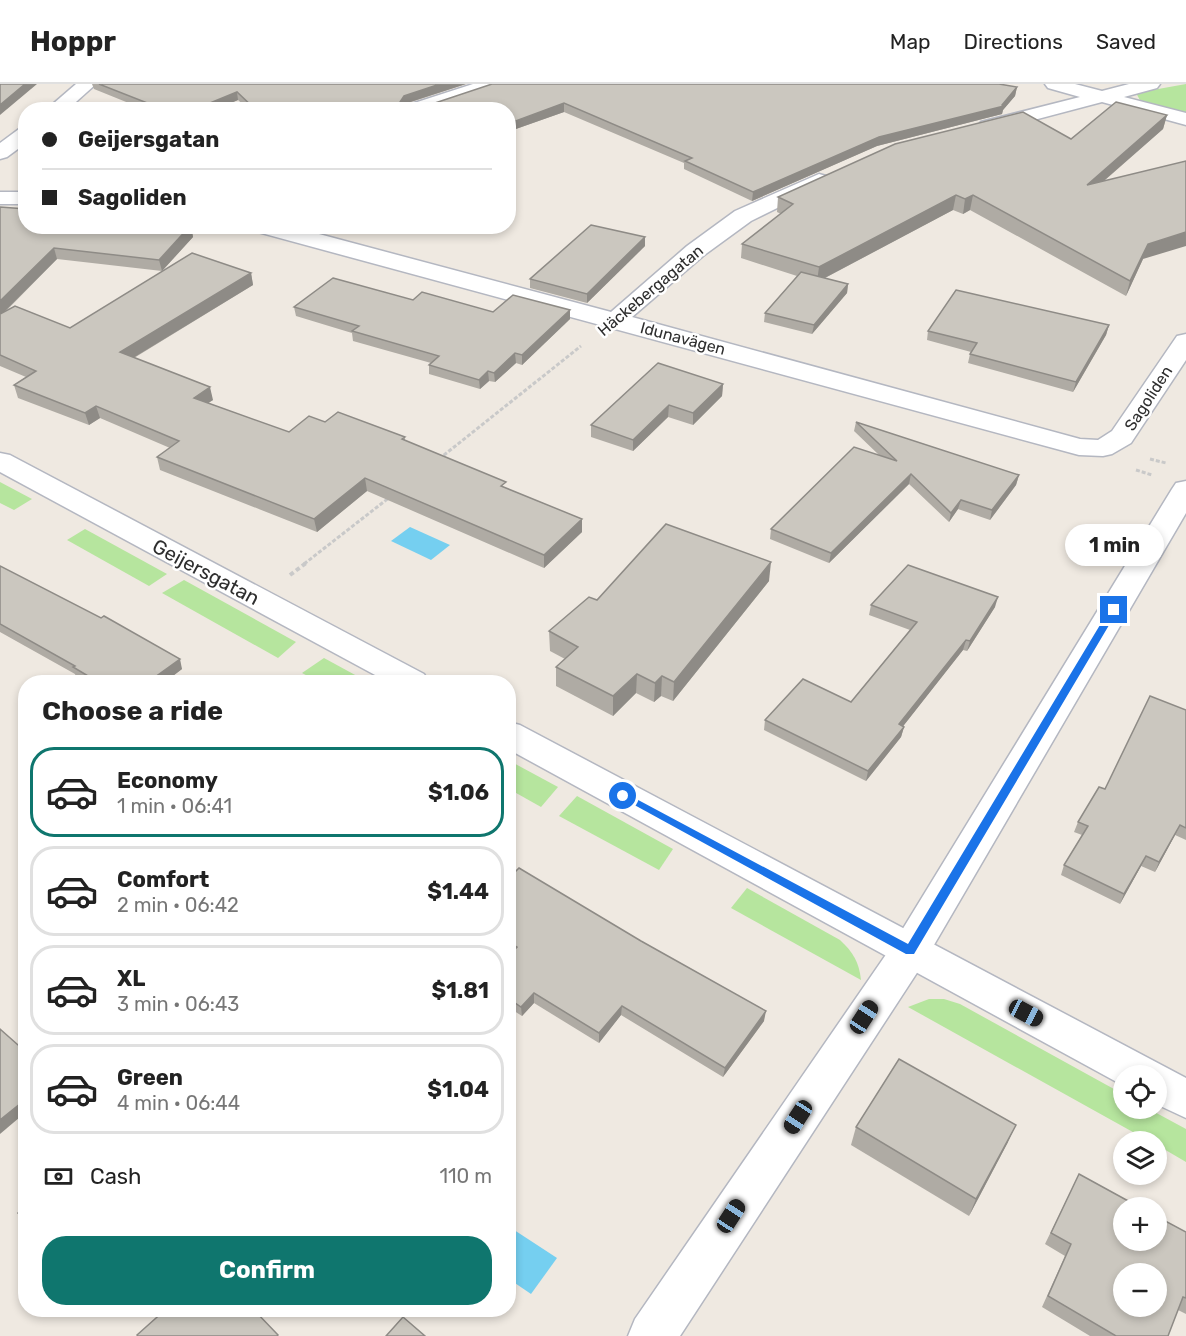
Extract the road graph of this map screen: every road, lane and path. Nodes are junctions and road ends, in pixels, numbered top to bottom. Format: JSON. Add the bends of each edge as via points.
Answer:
{"nodes":[{"id":1,"x":87,"y":84,"type":"edge"},
{"id":2,"x":491,"y":84,"type":"edge"},
{"id":3,"x":1054,"y":84,"type":"edge"},
{"id":4,"x":1151,"y":84,"type":"edge"},
{"id":5,"x":1102,"y":98,"type":"junction"},
{"id":6,"x":65,"y":102,"type":"edge"},
{"id":7,"x":436,"y":102,"type":"edge"},
{"id":8,"x":1186,"y":119,"type":"edge"},
{"id":9,"x":963,"y":132,"type":"edge"},
{"id":10,"x":18,"y":139,"type":"edge"},
{"id":11,"x":0,"y":153,"type":"edge"},
{"id":12,"x":834,"y":174,"type":"edge"},
{"id":13,"x":0,"y":198,"type":"edge"},
{"id":14,"x":18,"y":198,"type":"edge"},
{"id":15,"x":292,"y":234,"type":"edge"},
{"id":16,"x":615,"y":320,"type":"junction"},
{"id":17,"x":1186,"y":341,"type":"edge"},
{"id":18,"x":1103,"y":448,"type":"joint"},
{"id":19,"x":437,"y":460,"type":"edge"},
{"id":20,"x":0,"y":461,"type":"edge"},
{"id":21,"x":1186,"y":489,"type":"edge"},
{"id":22,"x":390,"y":497,"type":"edge"},
{"id":23,"x":259,"y":600,"type":"junction"},
{"id":24,"x":400,"y":675,"type":"edge"},
{"id":25,"x":516,"y":738,"type":"edge"},
{"id":26,"x":910,"y":951,"type":"junction"},
{"id":27,"x":1122,"y":1065,"type":"edge"},
{"id":28,"x":1167,"y":1089,"type":"edge"},
{"id":29,"x":1186,"y":1099,"type":"edge"},
{"id":30,"x":652,"y":1336,"type":"edge"}],
"edges":[{"from":1,"to":6,"type":"street"},
{"from":2,"to":7,"type":"street"},
{"from":3,"to":5,"type":"street"},
{"from":4,"to":5,"type":"street"},
{"from":5,"to":8,"type":"street"},
{"from":5,"to":9,"type":"street"},
{"from":10,"to":11,"type":"street"},
{"from":12,"to":16,"type":"street","name":"Häckebergagatan","via":[[743,216],[695,251]]},
{"from":13,"to":14,"type":"street"},
{"from":15,"to":16,"type":"street","name":"Idunavägen"},
{"from":16,"to":18,"type":"street","name":"Idunavägen","via":[[1079,447]]},
{"from":16,"to":19,"type":"path","name":"Häckebergagatan"},
{"from":17,"to":18,"type":"street","name":"Sagoliden","via":[[1122,437]]},
{"from":20,"to":23,"type":"street","name":"Geijersgatan"},
{"from":21,"to":26,"type":"street"},
{"from":22,"to":23,"type":"path"},
{"from":23,"to":24,"type":"street","name":"Geijersgatan"},
{"from":25,"to":26,"type":"street"},
{"from":26,"to":27,"type":"street"},
{"from":26,"to":30,"type":"street"},
{"from":28,"to":29,"type":"street"}]}
